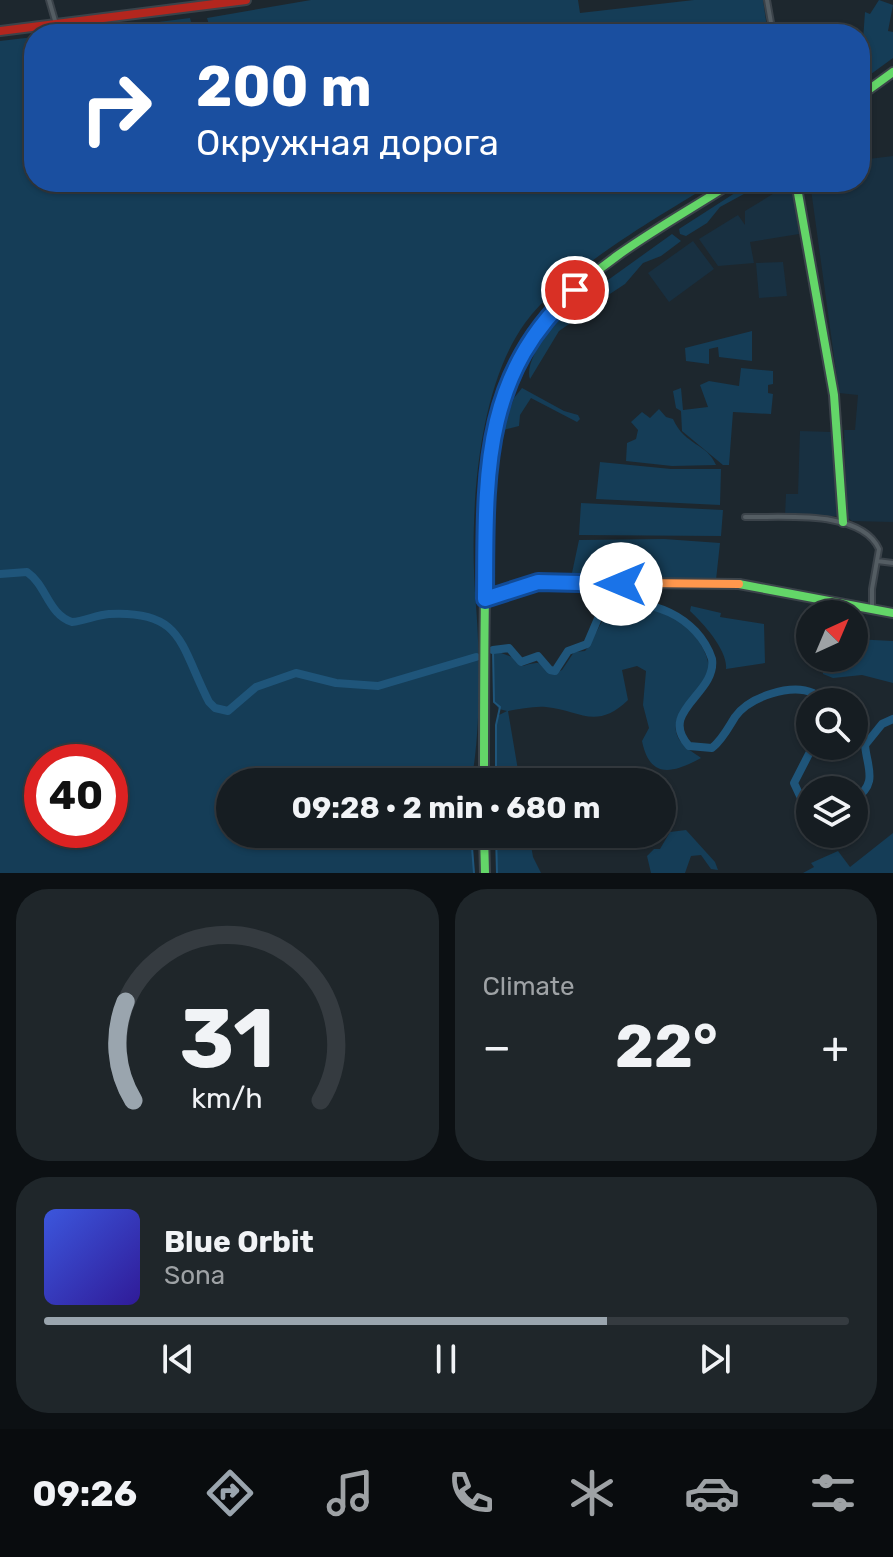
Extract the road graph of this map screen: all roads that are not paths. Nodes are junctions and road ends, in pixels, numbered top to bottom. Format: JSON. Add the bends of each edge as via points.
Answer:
{"nodes":[{"id":1,"x":49,"y":0,"type":"edge"},
{"id":2,"x":246,"y":0,"type":"edge"},
{"id":3,"x":767,"y":0,"type":"edge"},
{"id":4,"x":56,"y":24,"type":"joint"},
{"id":5,"x":771,"y":24,"type":"edge"},
{"id":6,"x":24,"y":28,"type":"edge"},
{"id":7,"x":0,"y":31,"type":"edge"},
{"id":8,"x":893,"y":72,"type":"edge"},
{"id":9,"x":870,"y":89,"type":"edge"},
{"id":10,"x":718,"y":192,"type":"edge"},
{"id":11,"x":798,"y":192,"type":"edge"},
{"id":12,"x":745,"y":517,"type":"dead end"},
{"id":13,"x":843,"y":522,"type":"junction"},
{"id":14,"x":877,"y":561,"type":"junction"},
{"id":15,"x":893,"y":563,"type":"edge"},
{"id":16,"x":485,"y":599,"type":"junction"},
{"id":17,"x":872,"y":611,"type":"junction"},
{"id":18,"x":893,"y":613,"type":"edge"},
{"id":19,"x":484,"y":768,"type":"edge"},
{"id":20,"x":484,"y":848,"type":"edge"},
{"id":21,"x":485,"y":873,"type":"edge"}],
"edges":[{"from":1,"to":4,"type":"street"},
{"from":2,"to":4,"type":"main road"},
{"from":3,"to":5,"type":"street"},
{"from":6,"to":7,"type":"main road"},
{"from":8,"to":9,"type":"main road"},
{"from":10,"to":16,"type":"main road","via":[[575,290],[521,356],[491,437]]},
{"from":11,"to":13,"type":"main road","via":[[833,402]]},
{"from":12,"to":13,"type":"street"},
{"from":13,"to":14,"type":"street","via":[[873,539],[879,549]]},
{"from":14,"to":15,"type":"street"},
{"from":14,"to":17,"type":"street"},
{"from":16,"to":17,"type":"main road","via":[[538,582],[746,584]]},
{"from":16,"to":19,"type":"main road"},
{"from":17,"to":18,"type":"main road"},
{"from":20,"to":21,"type":"main road"}]}
